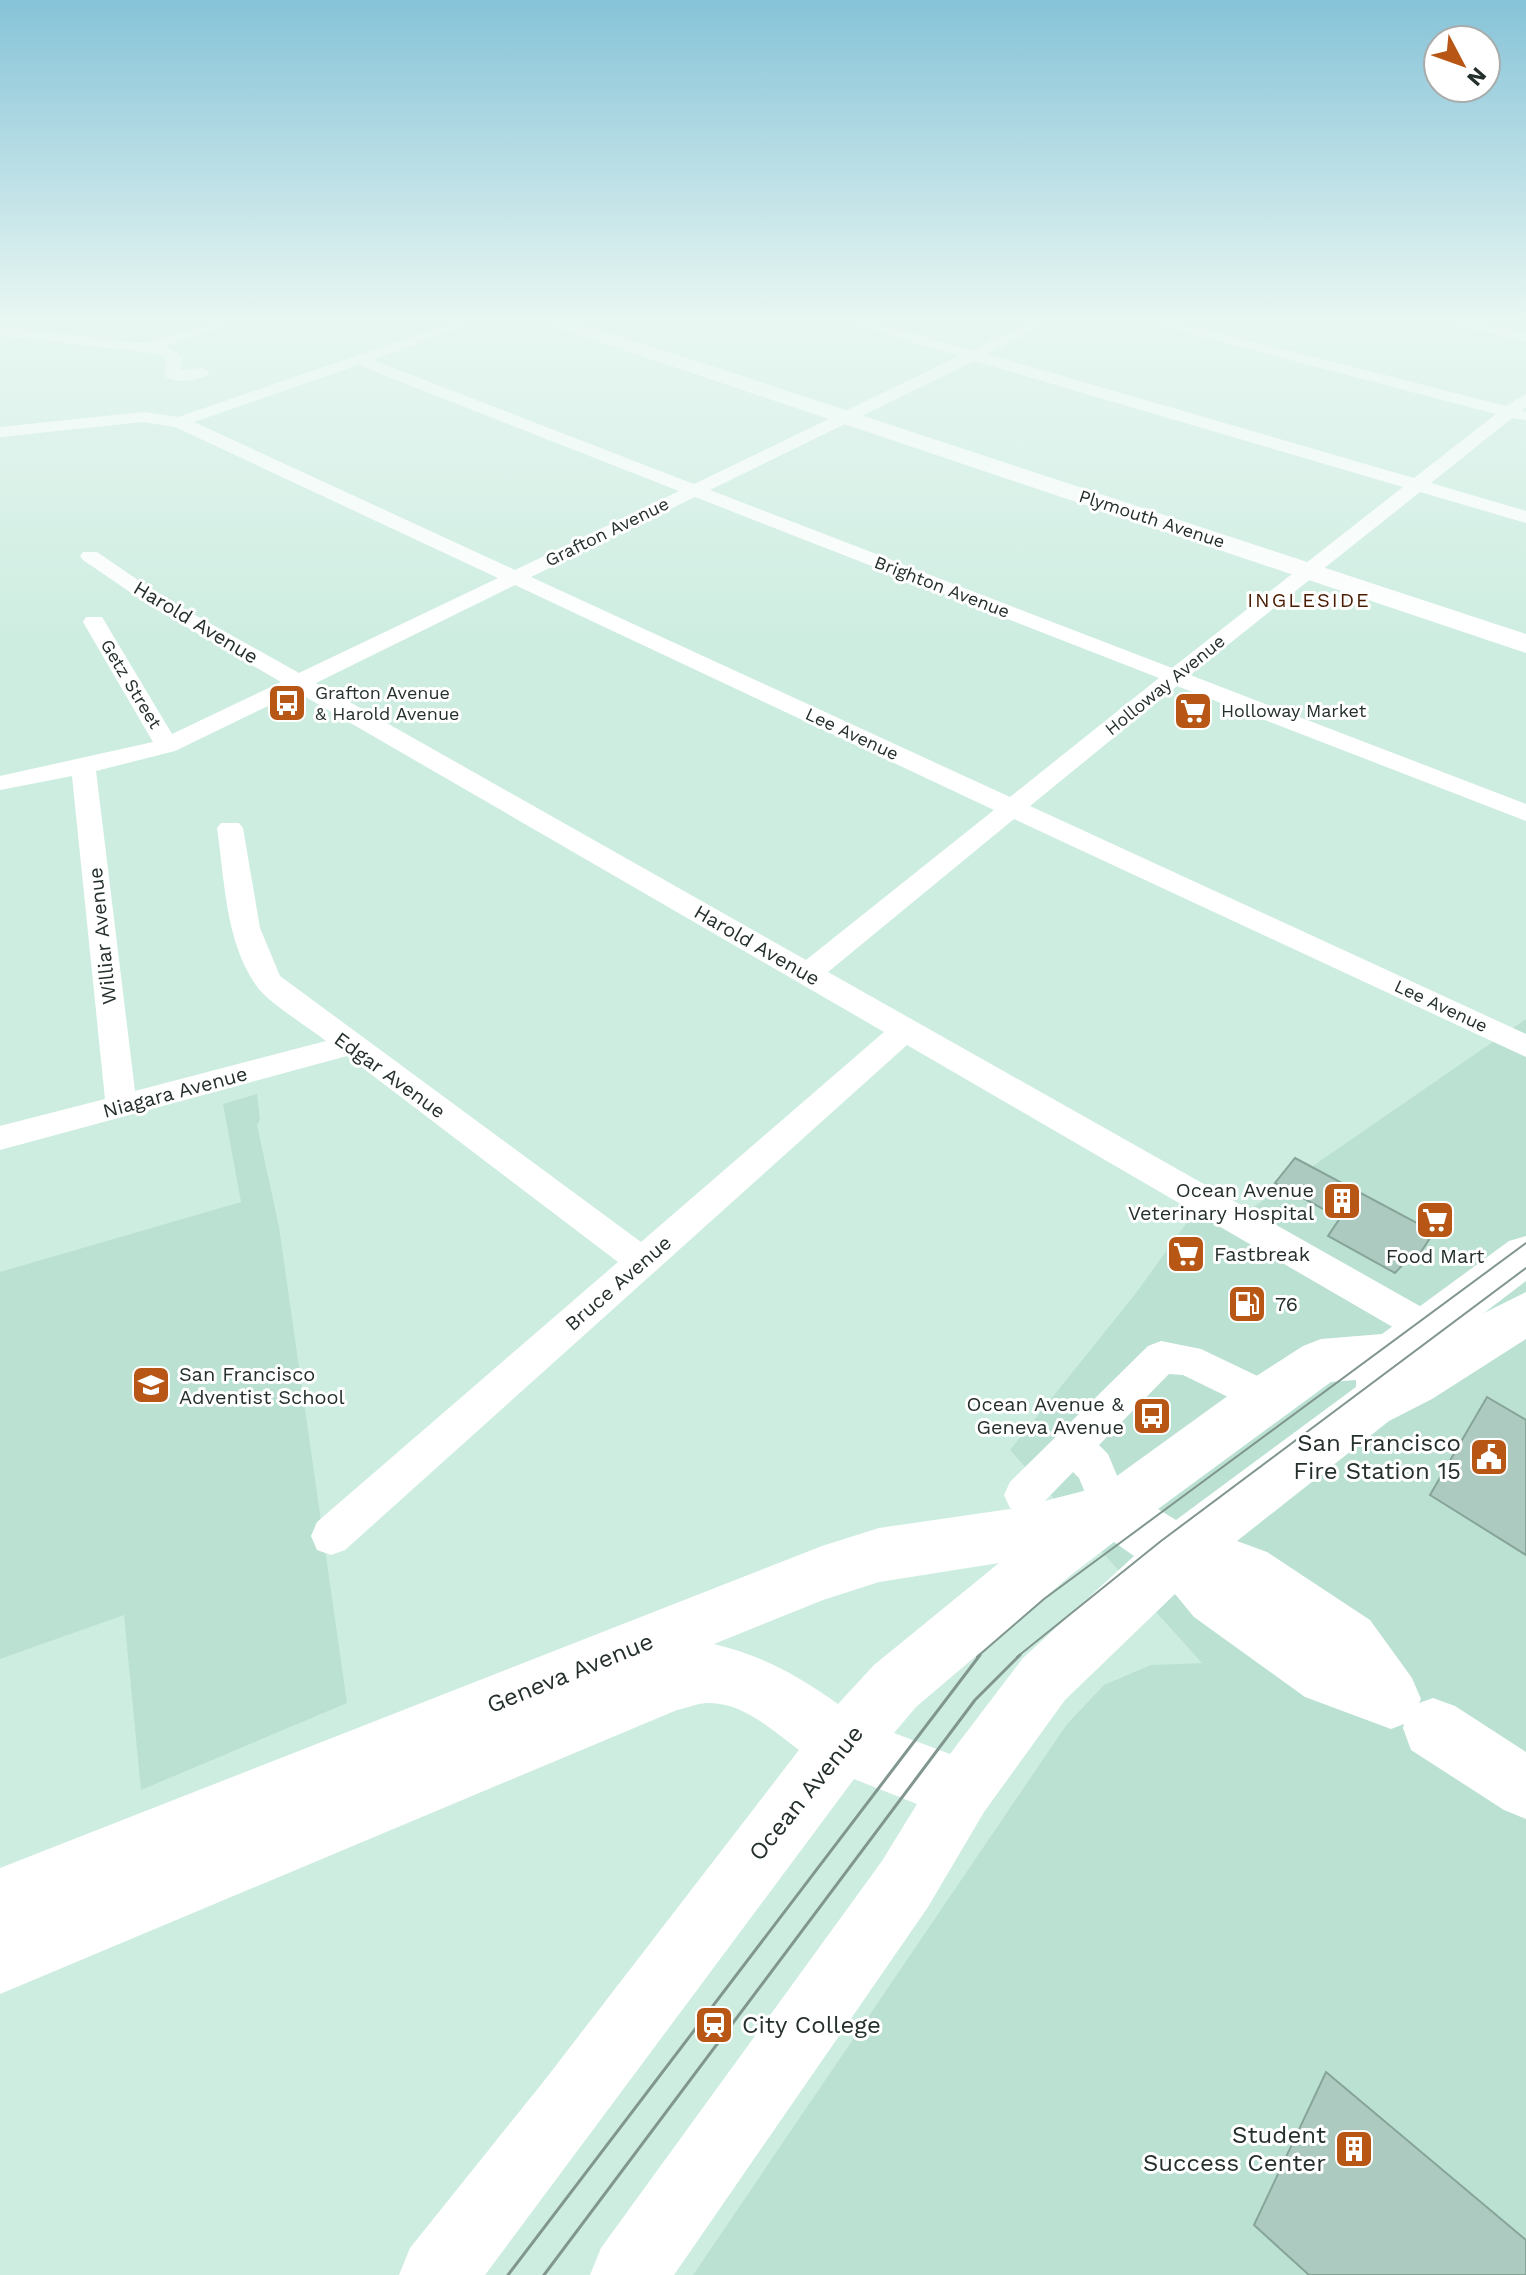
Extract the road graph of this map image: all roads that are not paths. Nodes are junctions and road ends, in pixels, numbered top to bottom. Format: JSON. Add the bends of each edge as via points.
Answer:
{"nodes":[{"id":1,"x":65,"y":425,"type":"edge"},
{"id":2,"x":186,"y":425,"type":"edge"},
{"id":3,"x":526,"y":425,"type":"edge"},
{"id":4,"x":827,"y":425,"type":"edge"},
{"id":5,"x":869,"y":425,"type":"edge"},
{"id":6,"x":1213,"y":425,"type":"edge"},
{"id":7,"x":1502,"y":425,"type":"edge"},
{"id":8,"x":0,"y":432,"type":"edge"},
{"id":9,"x":1415,"y":484,"type":"junction"},
{"id":10,"x":693,"y":490,"type":"junction"},
{"id":11,"x":1526,"y":517,"type":"edge"},
{"id":12,"x":90,"y":556,"type":"dead end"},
{"id":13,"x":1307,"y":571,"type":"junction"},
{"id":14,"x":514,"y":577,"type":"junction"},
{"id":15,"x":94,"y":622,"type":"dead end"},
{"id":16,"x":1526,"y":644,"type":"edge"},
{"id":17,"x":1174,"y":677,"type":"junction"},
{"id":18,"x":298,"y":682,"type":"junction"},
{"id":19,"x":167,"y":746,"type":"junction"},
{"id":20,"x":83,"y":767,"type":"junction"},
{"id":21,"x":0,"y":783,"type":"edge"},
{"id":22,"x":1012,"y":808,"type":"junction"},
{"id":23,"x":1526,"y":813,"type":"edge"},
{"id":24,"x":230,"y":828,"type":"dead end"},
{"id":25,"x":807,"y":974,"type":"junction"},
{"id":26,"x":905,"y":1030,"type":"junction"},
{"id":27,"x":350,"y":1045,"type":"junction"},
{"id":28,"x":1526,"y":1046,"type":"edge"},
{"id":29,"x":121,"y":1106,"type":"junction"},
{"id":30,"x":0,"y":1138,"type":"edge"},
{"id":31,"x":1526,"y":1255,"type":"edge"},
{"id":32,"x":642,"y":1261,"type":"junction"},
{"id":33,"x":1526,"y":1313,"type":"edge"},
{"id":34,"x":1410,"y":1342,"type":"junction"},
{"id":35,"x":1265,"y":1398,"type":"junction"},
{"id":36,"x":1371,"y":1405,"type":"junction"},
{"id":37,"x":1073,"y":1444,"type":"junction"},
{"id":38,"x":1024,"y":1495,"type":"dead end"},
{"id":39,"x":1146,"y":1532,"type":"junction"},
{"id":40,"x":331,"y":1536,"type":"dead end"},
{"id":41,"x":843,"y":1744,"type":"junction"},
{"id":42,"x":1526,"y":1788,"type":"edge"},
{"id":43,"x":962,"y":1790,"type":"junction"},
{"id":44,"x":0,"y":1901,"type":"edge"},
{"id":45,"x":0,"y":1960,"type":"edge"},
{"id":46,"x":437,"y":2275,"type":"edge"},
{"id":47,"x":628,"y":2275,"type":"edge"}],
"edges":[{"from":1,"to":8,"type":"street"},
{"from":2,"to":14,"type":"street","name":"Lee Avenue"},
{"from":3,"to":10,"type":"street","name":"Brighton Avenue"},
{"from":4,"to":10,"type":"street","name":"Grafton Avenue"},
{"from":5,"to":13,"type":"main road","name":"Plymouth Avenue"},
{"from":6,"to":9,"type":"street"},
{"from":7,"to":9,"type":"street","name":"Holloway Avenue"},
{"from":9,"to":11,"type":"street"},
{"from":9,"to":13,"type":"street","name":"Holloway Avenue"},
{"from":10,"to":14,"type":"street","name":"Grafton Avenue"},
{"from":10,"to":17,"type":"street","name":"Brighton Avenue"},
{"from":12,"to":18,"type":"street","name":"Harold Avenue","via":[[156,601]]},
{"from":13,"to":16,"type":"main road","name":"Plymouth Avenue"},
{"from":13,"to":17,"type":"street","name":"Holloway Avenue"},
{"from":14,"to":18,"type":"street","name":"Grafton Avenue"},
{"from":14,"to":22,"type":"street","name":"Lee Avenue"},
{"from":15,"to":19,"type":"street","name":"Getz Street"},
{"from":17,"to":22,"type":"street","name":"Holloway Avenue"},
{"from":17,"to":23,"type":"street","name":"Brighton Avenue"},
{"from":18,"to":19,"type":"street","name":"Grafton Avenue"},
{"from":18,"to":25,"type":"street","name":"Harold Avenue"},
{"from":19,"to":20,"type":"street","name":"Grafton Avenue"},
{"from":20,"to":21,"type":"street","name":"Grafton Avenue"},
{"from":20,"to":29,"type":"street","name":"Williar Avenue"},
{"from":22,"to":25,"type":"street","name":"Holloway Avenue"},
{"from":22,"to":28,"type":"street","name":"Lee Avenue"},
{"from":24,"to":27,"type":"street","name":"Edgar Avenue","via":[[248,944],[256,963],[285,997]]},
{"from":25,"to":26,"type":"street","name":"Harold Avenue"},
{"from":26,"to":32,"type":"street","name":"Bruce Avenue"},
{"from":26,"to":34,"type":"street","name":"Harold Avenue"},
{"from":27,"to":29,"type":"street","name":"Niagara Avenue"},
{"from":27,"to":32,"type":"street","name":"Edgar Avenue"},
{"from":29,"to":30,"type":"street","name":"Niagara Avenue"},
{"from":31,"to":34,"type":"main road"},
{"from":32,"to":40,"type":"street","name":"Bruce Avenue"},
{"from":33,"to":36,"type":"main road","name":"Ocean Avenue"},
{"from":34,"to":35,"type":"main road","name":"Ocean Avenue","via":[[1321,1361]]},
{"from":34,"to":36,"type":"main road","name":"Ocean Avenue"},
{"from":35,"to":37,"type":"street","via":[[1188,1360],[1161,1357]]},
{"from":35,"to":39,"type":"main road","name":"Ocean Avenue"},
{"from":36,"to":39,"type":"main road","name":"Ocean Avenue"},
{"from":37,"to":38,"type":"street"},
{"from":37,"to":39,"type":"street"},
{"from":39,"to":41,"type":"main road","name":"Ocean Avenue","via":[[941,1645]]},
{"from":39,"to":42,"type":"main road","via":[[1214,1597],[1326,1676],[1412,1714]]},
{"from":39,"to":43,"type":"main road","name":"Ocean Avenue"},
{"from":39,"to":44,"type":"main road","name":"Geneva Avenue","via":[[1017,1534],[879,1555],[822,1573]]},
{"from":41,"to":43,"type":"main road"},
{"from":41,"to":45,"type":"main road","via":[[774,1695],[740,1680],[709,1673],[676,1680]]},
{"from":41,"to":46,"type":"main road","name":"Ocean Avenue"},
{"from":43,"to":47,"type":"main road","name":"Ocean Avenue","via":[[905,1884]]}]}
